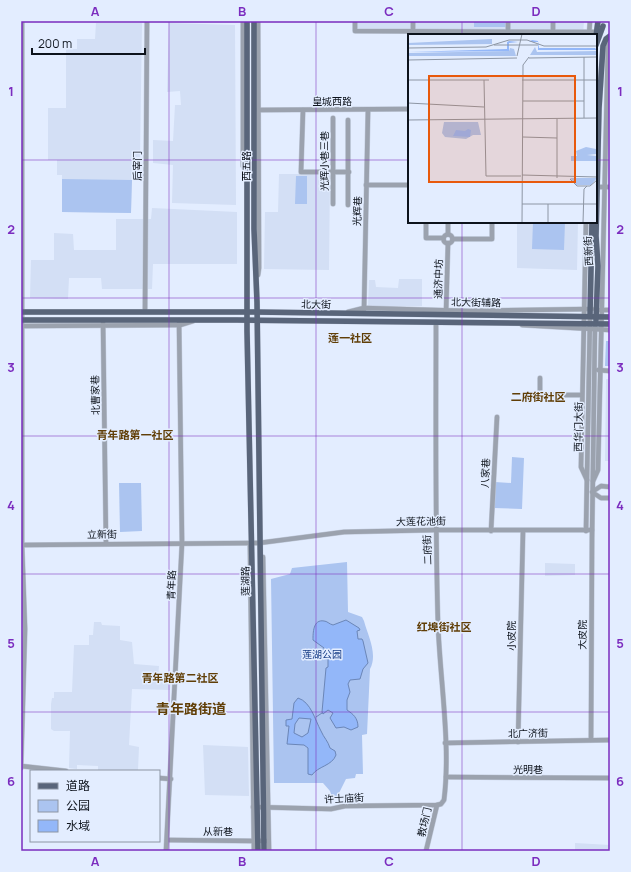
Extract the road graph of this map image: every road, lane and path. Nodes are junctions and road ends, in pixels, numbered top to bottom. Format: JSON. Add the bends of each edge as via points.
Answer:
{"nodes":[{"id":1,"x":22,"y":21,"type":"edge"},
{"id":2,"x":147,"y":21,"type":"edge"},
{"id":3,"x":242,"y":21,"type":"edge"},
{"id":4,"x":247,"y":21,"type":"edge"},
{"id":5,"x":254,"y":21,"type":"edge"},
{"id":6,"x":258,"y":21,"type":"edge"},
{"id":7,"x":355,"y":21,"type":"edge"},
{"id":8,"x":413,"y":21,"type":"edge"},
{"id":9,"x":508,"y":21,"type":"edge"},
{"id":10,"x":553,"y":21,"type":"edge"},
{"id":11,"x":590,"y":21,"type":"edge"},
{"id":12,"x":600,"y":23,"type":"edge"},
{"id":13,"x":553,"y":30,"type":"junction"},
{"id":14,"x":413,"y":31,"type":"junction"},
{"id":15,"x":508,"y":31,"type":"junction"},
{"id":16,"x":597,"y":32,"type":"joint"},
{"id":17,"x":589,"y":33,"type":"edge"},
{"id":18,"x":610,"y":36,"type":"edge"},
{"id":19,"x":597,"y":40,"type":"edge"},
{"id":20,"x":597,"y":108,"type":"edge"},
{"id":21,"x":607,"y":108,"type":"junction"},
{"id":22,"x":408,"y":109,"type":"edge"},
{"id":23,"x":257,"y":110,"type":"junction"},
{"id":24,"x":302,"y":110,"type":"junction"},
{"id":25,"x":368,"y":110,"type":"junction"},
{"id":26,"x":333,"y":118,"type":"dead end"},
{"id":27,"x":348,"y":120,"type":"dead end"},
{"id":28,"x":349,"y":172,"type":"junction"},
{"id":29,"x":333,"y":173,"type":"junction"},
{"id":30,"x":248,"y":178,"type":"junction"},
{"id":31,"x":366,"y":185,"type":"junction"},
{"id":32,"x":408,"y":185,"type":"edge"},
{"id":33,"x":597,"y":187,"type":"edge"},
{"id":34,"x":608,"y":187,"type":"edge"},
{"id":35,"x":333,"y":204,"type":"dead end"},
{"id":36,"x":348,"y":205,"type":"dead end"},
{"id":37,"x":426,"y":223,"type":"edge"},
{"id":38,"x":448,"y":223,"type":"edge"},
{"id":39,"x":492,"y":223,"type":"edge"},
{"id":40,"x":586,"y":223,"type":"edge"},
{"id":41,"x":592,"y":223,"type":"edge"},
{"id":42,"x":596,"y":223,"type":"edge"},
{"id":43,"x":448,"y":234,"type":"junction"},
{"id":44,"x":444,"y":238,"type":"junction"},
{"id":45,"x":452,"y":239,"type":"junction"},
{"id":46,"x":448,"y":243,"type":"junction"},
{"id":47,"x":583,"y":309,"type":"junction"},
{"id":48,"x":590,"y":309,"type":"junction"},
{"id":49,"x":599,"y":310,"type":"junction"},
{"id":50,"x":610,"y":310,"type":"edge"},
{"id":51,"x":145,"y":311,"type":"junction"},
{"id":52,"x":364,"y":311,"type":"junction"},
{"id":53,"x":22,"y":312,"type":"edge"},
{"id":54,"x":247,"y":312,"type":"junction"},
{"id":55,"x":257,"y":312,"type":"junction"},
{"id":56,"x":446,"y":313,"type":"junction"},
{"id":57,"x":583,"y":316,"type":"junction"},
{"id":58,"x":596,"y":317,"type":"junction"},
{"id":59,"x":610,"y":317,"type":"edge"},
{"id":60,"x":247,"y":320,"type":"junction"},
{"id":61,"x":257,"y":320,"type":"junction"},
{"id":62,"x":180,"y":322,"type":"junction"},
{"id":63,"x":22,"y":323,"type":"edge"},
{"id":64,"x":104,"y":323,"type":"junction"},
{"id":65,"x":436,"y":323,"type":"junction"},
{"id":66,"x":610,"y":324,"type":"edge"},
{"id":67,"x":592,"y":327,"type":"junction"},
{"id":68,"x":610,"y":330,"type":"edge"},
{"id":69,"x":597,"y":370,"type":"junction"},
{"id":70,"x":610,"y":371,"type":"edge"},
{"id":71,"x":540,"y":378,"type":"dead end"},
{"id":72,"x":581,"y":395,"type":"junction"},
{"id":73,"x":497,"y":417,"type":"dead end"},
{"id":74,"x":587,"y":480,"type":"junction"},
{"id":75,"x":610,"y":487,"type":"edge"},
{"id":76,"x":592,"y":492,"type":"junction"},
{"id":77,"x":610,"y":498,"type":"edge"},
{"id":78,"x":22,"y":516,"type":"edge"},
{"id":79,"x":436,"y":530,"type":"junction"},
{"id":80,"x":592,"y":530,"type":"junction"},
{"id":81,"x":491,"y":531,"type":"junction"},
{"id":82,"x":523,"y":531,"type":"junction"},
{"id":83,"x":586,"y":531,"type":"junction"},
{"id":84,"x":106,"y":543,"type":"junction"},
{"id":85,"x":182,"y":543,"type":"junction"},
{"id":86,"x":251,"y":543,"type":"junction"},
{"id":87,"x":259,"y":543,"type":"junction"},
{"id":88,"x":22,"y":545,"type":"edge"},
{"id":89,"x":21,"y":701,"type":"edge"},
{"id":90,"x":21,"y":736,"type":"edge"},
{"id":91,"x":591,"y":740,"type":"junction"},
{"id":92,"x":610,"y":740,"type":"edge"},
{"id":93,"x":518,"y":742,"type":"junction"},
{"id":94,"x":445,"y":743,"type":"junction"},
{"id":95,"x":21,"y":767,"type":"edge"},
{"id":96,"x":55,"y":770,"type":"edge"},
{"id":97,"x":446,"y":777,"type":"junction"},
{"id":98,"x":160,"y":778,"type":"edge"},
{"id":99,"x":610,"y":778,"type":"edge"},
{"id":100,"x":171,"y":779,"type":"junction"},
{"id":101,"x":437,"y":805,"type":"junction"},
{"id":102,"x":261,"y":807,"type":"junction"},
{"id":103,"x":167,"y":840,"type":"junction"},
{"id":104,"x":261,"y":841,"type":"junction"},
{"id":105,"x":166,"y":851,"type":"edge"},
{"id":106,"x":254,"y":851,"type":"edge"},
{"id":107,"x":258,"y":851,"type":"edge"},
{"id":108,"x":264,"y":851,"type":"edge"},
{"id":109,"x":269,"y":851,"type":"edge"},
{"id":110,"x":426,"y":851,"type":"edge"}],
"edges":[{"from":1,"to":53,"type":"street"},
{"from":2,"to":51,"type":"street","name":"后宰门"},
{"from":3,"to":30,"type":"street","via":[[243,166]]},
{"from":4,"to":30,"type":"main road","name":"西五路"},
{"from":5,"to":23,"type":"main road","name":"西五路"},
{"from":6,"to":23,"type":"street"},
{"from":7,"to":14,"type":"street","via":[[355,31]]},
{"from":8,"to":14,"type":"street"},
{"from":9,"to":15,"type":"street"},
{"from":10,"to":13,"type":"street"},
{"from":11,"to":17,"type":"street"},
{"from":12,"to":16,"type":"main road"},
{"from":12,"to":18,"type":"main road","via":[[605,33]]},
{"from":12,"to":19,"type":"main road"},
{"from":13,"to":15,"type":"street"},
{"from":13,"to":17,"type":"street"},
{"from":14,"to":15,"type":"street"},
{"from":16,"to":17,"type":"street"},
{"from":18,"to":20,"type":"main road","name":"西新街","via":[[602,46]]},
{"from":18,"to":21,"type":"street"},
{"from":20,"to":21,"type":"street"},
{"from":20,"to":33,"type":"main road","name":"西新街"},
{"from":21,"to":34,"type":"street"},
{"from":22,"to":25,"type":"street","name":"皇城西路"},
{"from":23,"to":24,"type":"street","name":"皇城西路"},
{"from":23,"to":55,"type":"main road","name":"西五路"},
{"from":24,"to":25,"type":"street","name":"皇城西路"},
{"from":24,"to":29,"type":"street","via":[[301,172]]},
{"from":25,"to":31,"type":"street","name":"光辉巷"},
{"from":26,"to":29,"type":"street","name":"光辉小巷三巷"},
{"from":27,"to":28,"type":"street"},
{"from":28,"to":29,"type":"street"},
{"from":28,"to":36,"type":"street"},
{"from":29,"to":35,"type":"street","name":"光辉小巷三巷"},
{"from":30,"to":54,"type":"main road","name":"西五路"},
{"from":31,"to":32,"type":"street"},
{"from":31,"to":52,"type":"street","name":"光辉巷"},
{"from":33,"to":34,"type":"street"},
{"from":34,"to":49,"type":"street"},
{"from":37,"to":44,"type":"street","via":[[426,238]]},
{"from":38,"to":43,"type":"street"},
{"from":39,"to":45,"type":"street","via":[[492,239]]},
{"from":40,"to":47,"type":"street"},
{"from":41,"to":48,"type":"main road","name":"西新街"},
{"from":42,"to":49,"type":"main road","name":"西新街"},
{"from":43,"to":44,"type":"street"},
{"from":43,"to":45,"type":"street"},
{"from":44,"to":46,"type":"street"},
{"from":45,"to":46,"type":"street"},
{"from":46,"to":56,"type":"street","name":"通济中坊"},
{"from":47,"to":48,"type":"street","name":"北大街辅路"},
{"from":47,"to":56,"type":"street","name":"北大街辅路"},
{"from":47,"to":57,"type":"street"},
{"from":48,"to":49,"type":"street","name":"北大街辅路"},
{"from":48,"to":58,"type":"main road","name":"西新街"},
{"from":49,"to":50,"type":"street","name":"北大街辅路"},
{"from":49,"to":58,"type":"main road","name":"西新街"},
{"from":51,"to":53,"type":"main road","name":"北大街"},
{"from":51,"to":54,"type":"main road","name":"北大街"},
{"from":52,"to":55,"type":"main road","name":"北大街"},
{"from":52,"to":56,"type":"main road","name":"北大街"},
{"from":53,"to":63,"type":"street"},
{"from":54,"to":55,"type":"main road","name":"北大街"},
{"from":54,"to":60,"type":"main road","name":"莲湖路"},
{"from":55,"to":61,"type":"main road","name":"莲湖路"},
{"from":56,"to":57,"type":"main road","name":"北大街"},
{"from":57,"to":58,"type":"main road","name":"北大街"},
{"from":57,"to":67,"type":"street"},
{"from":58,"to":59,"type":"main road","name":"北大街"},
{"from":58,"to":67,"type":"main road","name":"西新街"},
{"from":60,"to":61,"type":"main road","name":"北大街"},
{"from":60,"to":62,"type":"main road","name":"北大街"},
{"from":60,"to":86,"type":"main road","name":"莲湖路"},
{"from":61,"to":65,"type":"main road","name":"北大街"},
{"from":61,"to":87,"type":"main road","name":"莲湖路"},
{"from":62,"to":64,"type":"main road","name":"北大街"},
{"from":62,"to":85,"type":"street","name":"青年路"},
{"from":63,"to":64,"type":"main road","name":"北大街"},
{"from":63,"to":78,"type":"street"},
{"from":64,"to":84,"type":"street","name":"北曹家巷"},
{"from":65,"to":67,"type":"main road","name":"北大街"},
{"from":65,"to":79,"type":"street","name":"二府街"},
{"from":66,"to":67,"type":"main road","name":"北大街"},
{"from":67,"to":68,"type":"street"},
{"from":67,"to":69,"type":"street","name":"西华门大街"},
{"from":67,"to":72,"type":"street"},
{"from":67,"to":74,"type":"street","name":"西华门大街"},
{"from":69,"to":70,"type":"street"},
{"from":69,"to":76,"type":"street","name":"西华门大街"},
{"from":71,"to":72,"type":"street","via":[[540,395]]},
{"from":72,"to":74,"type":"street","via":[[581,467]]},
{"from":73,"to":81,"type":"street","name":"八家巷"},
{"from":74,"to":83,"type":"street","name":"西华门大街"},
{"from":75,"to":76,"type":"street","via":[[601,486]]},
{"from":76,"to":77,"type":"street","via":[[601,498]]},
{"from":76,"to":80,"type":"street","name":"西华门大街"},
{"from":78,"to":88,"type":"street"},
{"from":79,"to":81,"type":"street","name":"大莲花池街"},
{"from":79,"to":87,"type":"street","name":"大莲花池街","via":[[318,534]]},
{"from":79,"to":94,"type":"street","name":"二府街","via":[[438,627]]},
{"from":80,"to":83,"type":"street","name":"大莲花池街"},
{"from":80,"to":91,"type":"street","name":"大皮院"},
{"from":81,"to":82,"type":"street","name":"大莲花池街"},
{"from":82,"to":83,"type":"street","name":"大莲花池街"},
{"from":82,"to":93,"type":"street","name":"小皮院"},
{"from":84,"to":85,"type":"street","name":"立新街"},
{"from":84,"to":88,"type":"street","name":"立新街"},
{"from":85,"to":86,"type":"street","name":"立新街"},
{"from":85,"to":100,"type":"street","name":"青年路"},
{"from":86,"to":87,"type":"street","name":"大莲花池街"},
{"from":86,"to":102,"type":"main road","name":"莲湖路"},
{"from":87,"to":102,"type":"main road","name":"莲湖路"},
{"from":88,"to":89,"type":"street","via":[[25,629]]},
{"from":89,"to":90,"type":"street"},
{"from":90,"to":95,"type":"street"},
{"from":91,"to":92,"type":"street","name":"北广济街"},
{"from":91,"to":93,"type":"street","name":"北广济街"},
{"from":93,"to":94,"type":"street","name":"北广济街"},
{"from":94,"to":97,"type":"street","name":"二府街"},
{"from":95,"to":96,"type":"street"},
{"from":97,"to":99,"type":"street","name":"光明巷"},
{"from":97,"to":101,"type":"street","name":"教场门","via":[[444,800]]},
{"from":98,"to":100,"type":"street"},
{"from":100,"to":103,"type":"street","name":"青年路"},
{"from":101,"to":102,"type":"street","name":"许士庙街","via":[[345,806],[317,809]]},
{"from":101,"to":110,"type":"street","name":"教场门"},
{"from":102,"to":104,"type":"main road","name":"莲湖路"},
{"from":102,"to":104,"type":"street"},
{"from":103,"to":104,"type":"street","name":"从新巷"},
{"from":103,"to":105,"type":"street","name":"青年路"},
{"from":104,"to":106,"type":"street"},
{"from":104,"to":107,"type":"main road","name":"莲湖路"},
{"from":104,"to":108,"type":"main road","name":"莲湖路"},
{"from":104,"to":109,"type":"street"}]}
